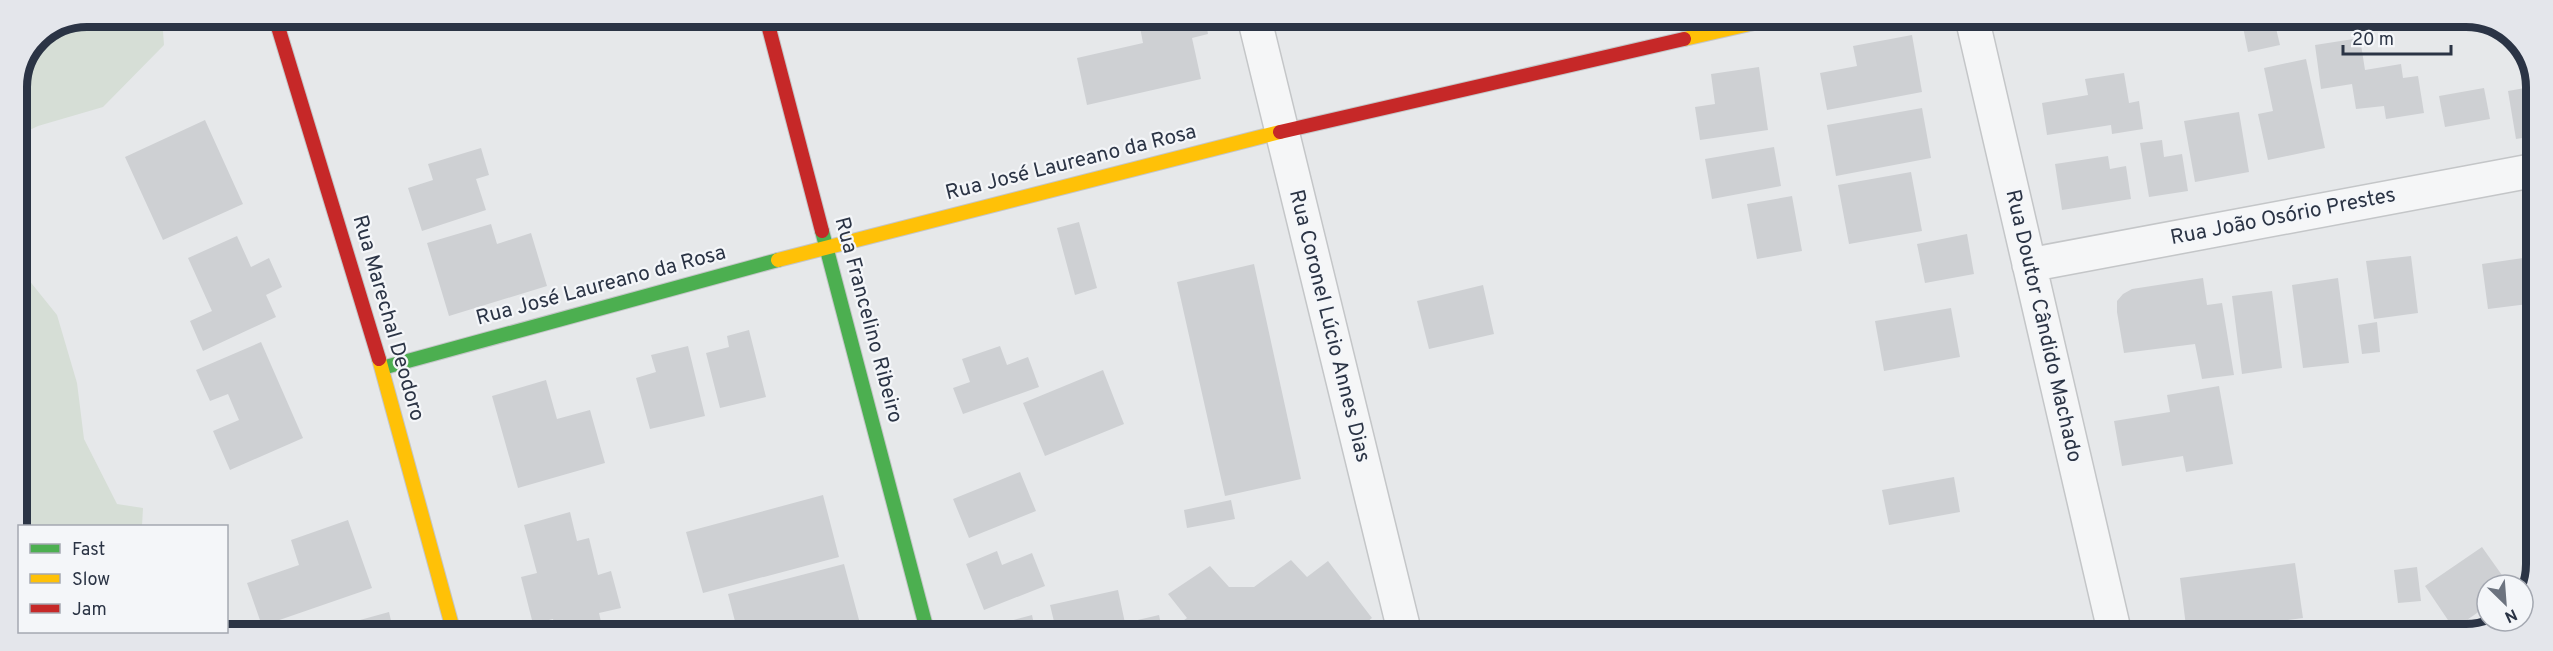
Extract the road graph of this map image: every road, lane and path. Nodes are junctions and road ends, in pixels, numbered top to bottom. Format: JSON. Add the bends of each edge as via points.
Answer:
{"nodes":[{"id":1,"x":278,"y":27,"type":"edge"},
{"id":2,"x":769,"y":27,"type":"edge"},
{"id":3,"x":1256,"y":27,"type":"edge"},
{"id":4,"x":1737,"y":27,"type":"edge"},
{"id":5,"x":1974,"y":27,"type":"edge"},
{"id":6,"x":1281,"y":132,"type":"junction"},
{"id":7,"x":2526,"y":172,"type":"edge"},
{"id":8,"x":828,"y":246,"type":"junction"},
{"id":9,"x":2029,"y":265,"type":"junction"},
{"id":10,"x":382,"y":368,"type":"junction"},
{"id":11,"x":452,"y":624,"type":"edge"},
{"id":12,"x":925,"y":624,"type":"edge"},
{"id":13,"x":1403,"y":624,"type":"edge"},
{"id":14,"x":2113,"y":624,"type":"edge"}],
"edges":[{"from":1,"to":10,"type":"street","name":"Rua Marechal Deodoro"},
{"from":2,"to":8,"type":"street","name":"Rua Francelino Ribeiro"},
{"from":3,"to":6,"type":"street","name":"Rua Coronel Lúcio Annes Dias"},
{"from":4,"to":6,"type":"street","name":"Rua José Laureano da Rosa"},
{"from":5,"to":9,"type":"street","name":"Rua Doutor Cândido Machado"},
{"from":6,"to":8,"type":"street","name":"Rua José Laureano da Rosa"},
{"from":6,"to":13,"type":"street","name":"Rua Coronel Lúcio Annes Dias"},
{"from":7,"to":9,"type":"street","name":"Rua João Osório Prestes"},
{"from":8,"to":10,"type":"street","name":"Rua José Laureano da Rosa"},
{"from":8,"to":12,"type":"street","name":"Rua Francelino Ribeiro"},
{"from":9,"to":14,"type":"street","name":"Rua Doutor Cândido Machado"},
{"from":10,"to":11,"type":"street","name":"Rua Marechal Deodoro"}]}
